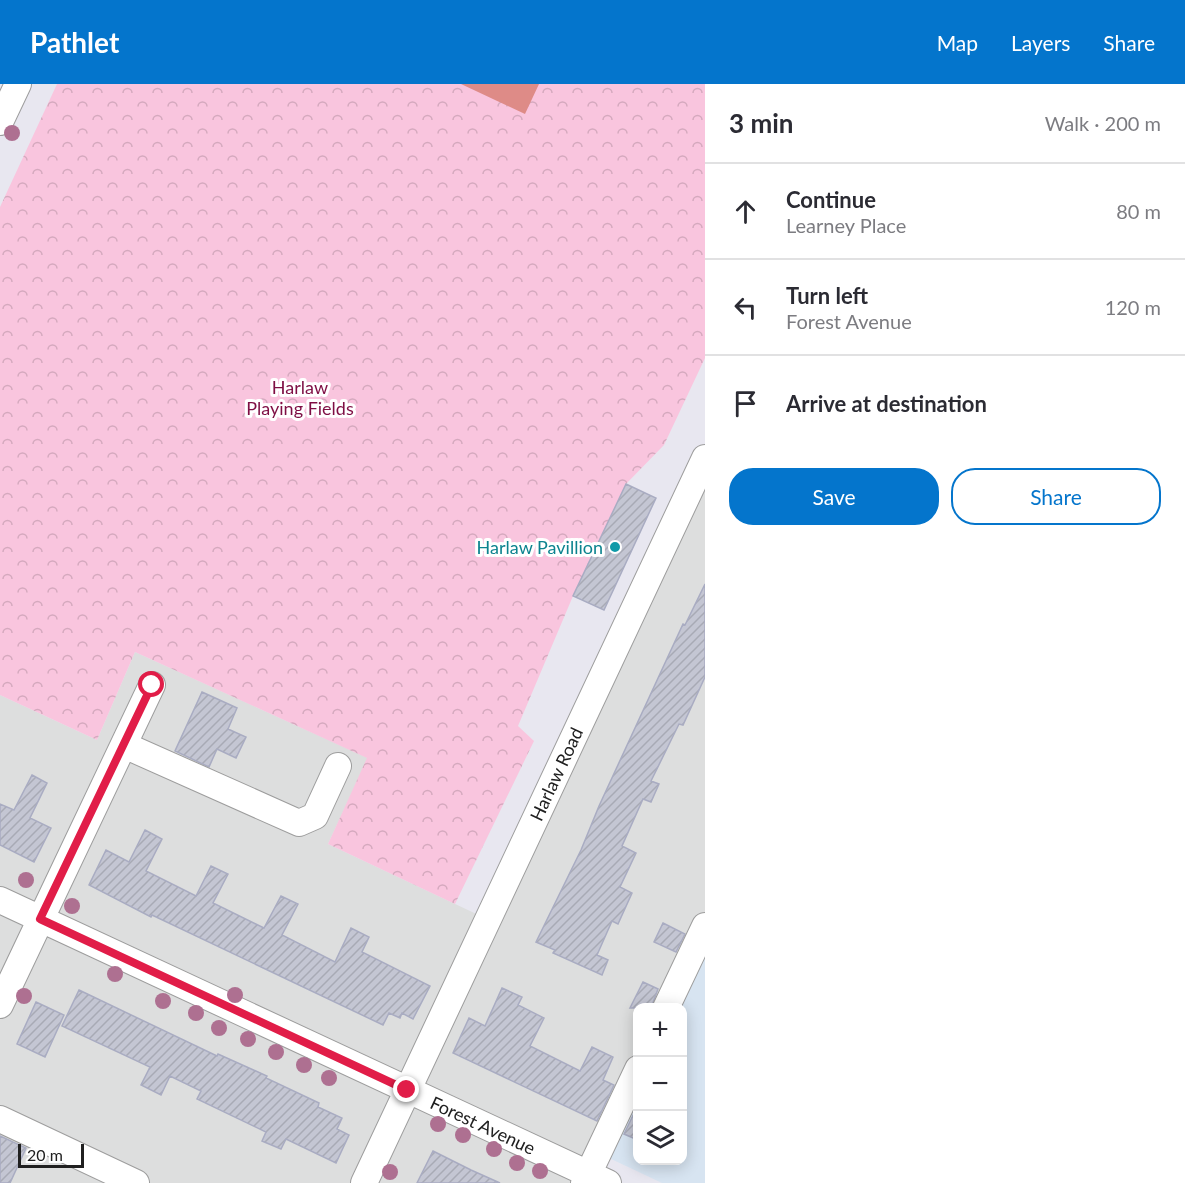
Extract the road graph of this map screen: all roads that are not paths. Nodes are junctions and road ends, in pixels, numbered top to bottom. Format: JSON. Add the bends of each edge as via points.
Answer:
{"nodes":[{"id":1,"x":11,"y":86,"type":"edge"},
{"id":2,"x":0,"y":122,"type":"edge"},
{"id":3,"x":705,"y":458,"type":"edge"},
{"id":4,"x":152,"y":685,"type":"dead end"},
{"id":5,"x":124,"y":745,"type":"junction"},
{"id":6,"x":338,"y":766,"type":"dead end"},
{"id":7,"x":0,"y":900,"type":"edge"},
{"id":8,"x":40,"y":919,"type":"junction"},
{"id":9,"x":705,"y":926,"type":"edge"},
{"id":10,"x":668,"y":1003,"type":"edge"},
{"id":11,"x":0,"y":1005,"type":"edge"},
{"id":12,"x":633,"y":1081,"type":"edge"},
{"id":13,"x":407,"y":1090,"type":"junction"},
{"id":14,"x":0,"y":1119,"type":"edge"},
{"id":15,"x":593,"y":1180,"type":"edge"},
{"id":16,"x":136,"y":1183,"type":"edge"},
{"id":17,"x":364,"y":1183,"type":"edge"}],
"edges":[{"from":1,"to":2,"type":"street"},
{"from":3,"to":13,"type":"street","name":"Harlaw Road"},
{"from":4,"to":5,"type":"street"},
{"from":5,"to":6,"type":"street","via":[[299,823],[315,816]]},
{"from":5,"to":8,"type":"street"},
{"from":7,"to":8,"type":"street","name":"Forest Avenue"},
{"from":8,"to":11,"type":"street"},
{"from":8,"to":13,"type":"street","name":"Forest Avenue"},
{"from":9,"to":10,"type":"street"},
{"from":12,"to":15,"type":"street"},
{"from":13,"to":15,"type":"street","name":"Forest Avenue"},
{"from":13,"to":17,"type":"street","name":"Harlaw Road"},
{"from":14,"to":16,"type":"street"}]}
